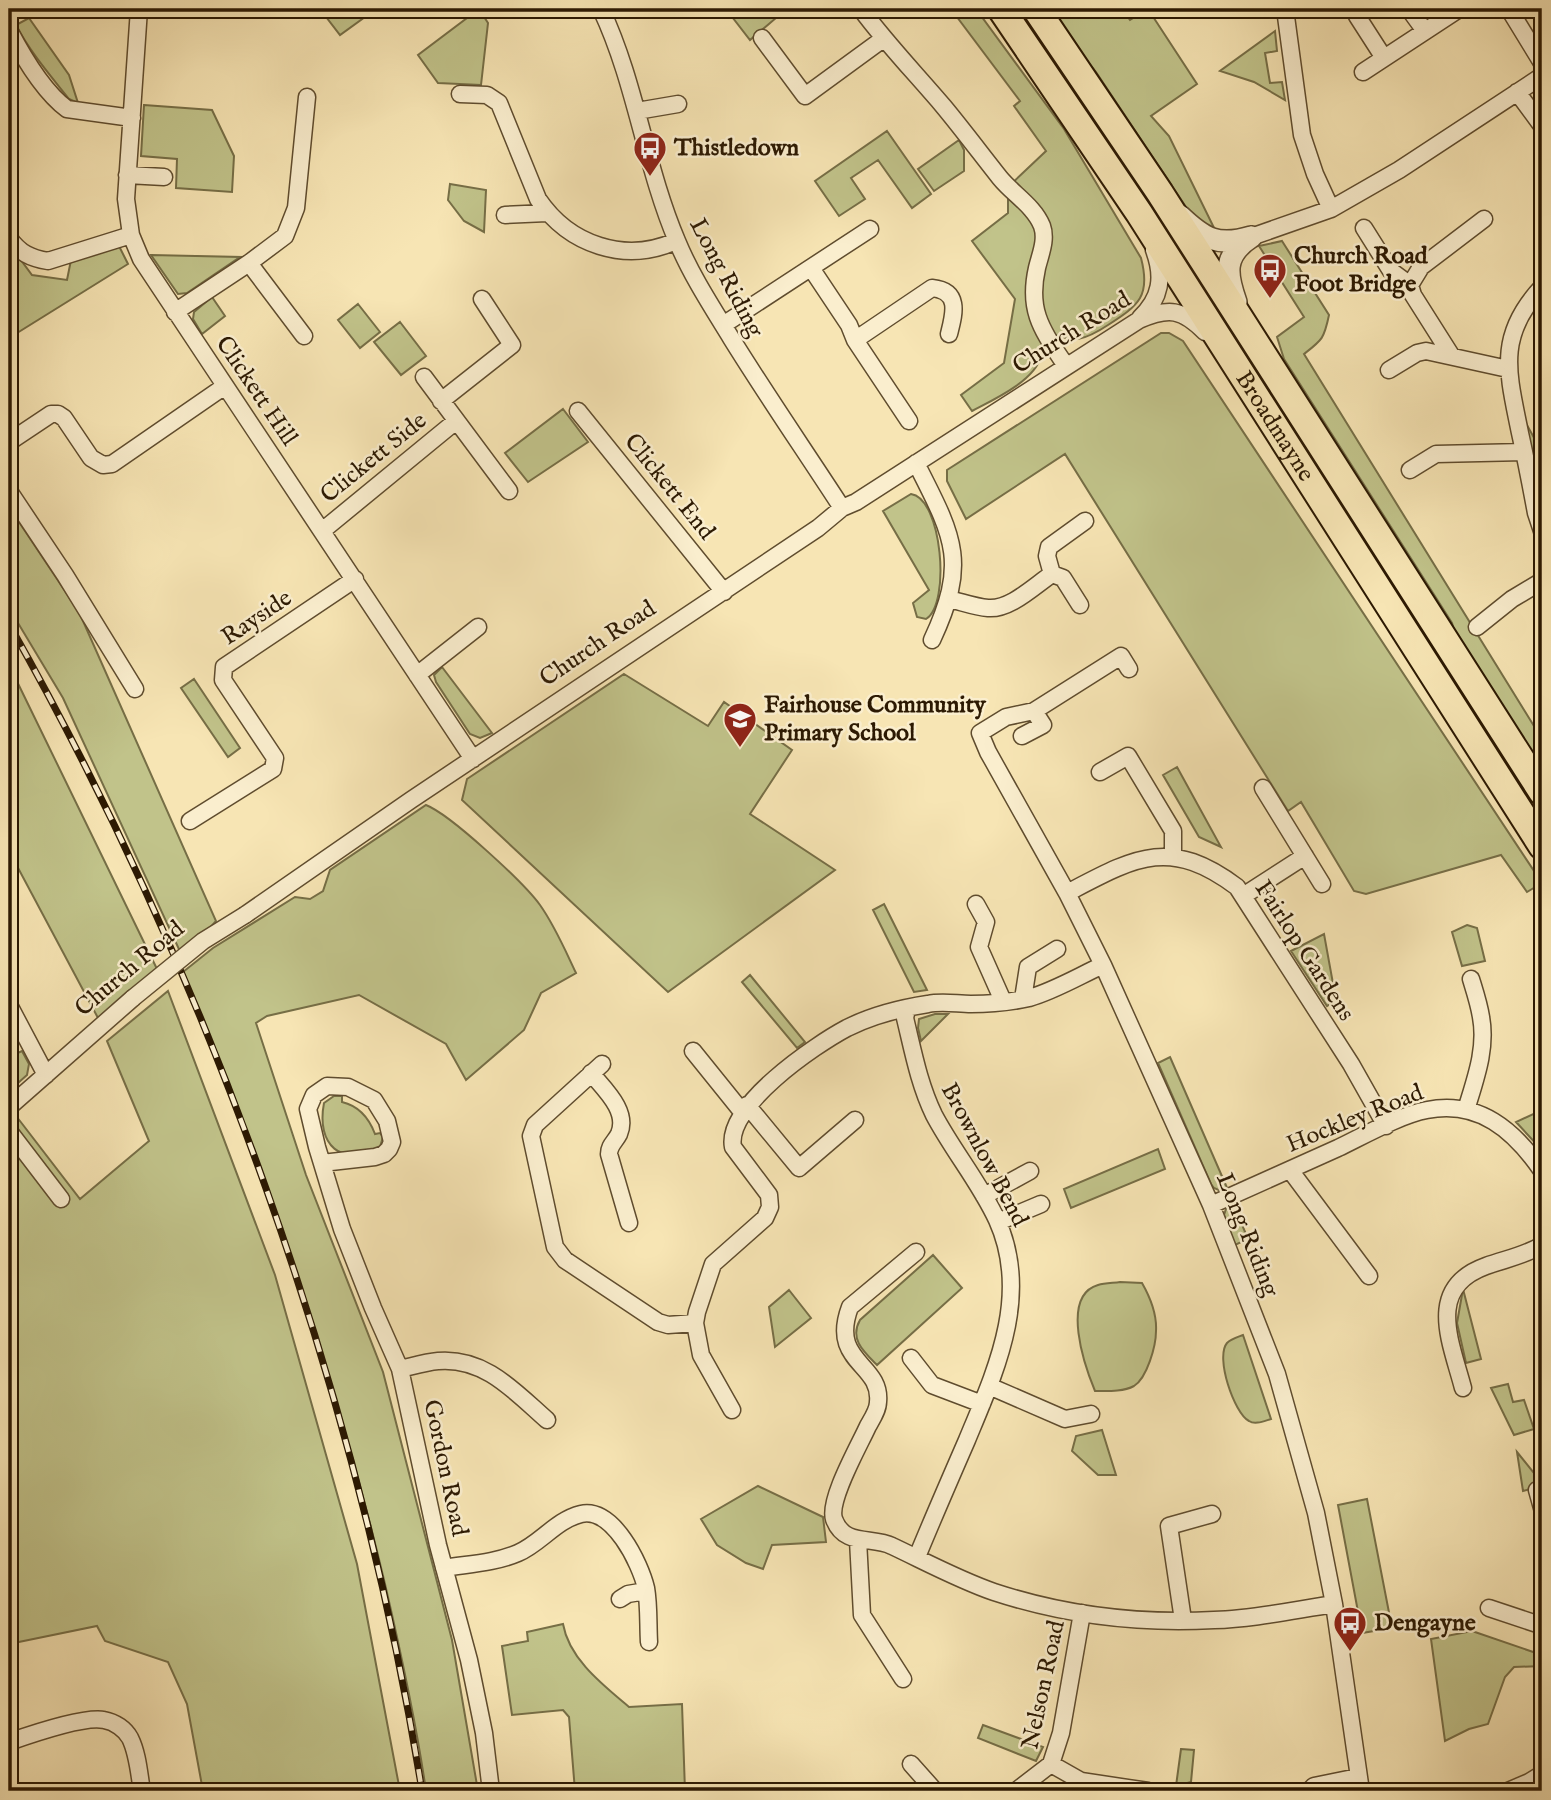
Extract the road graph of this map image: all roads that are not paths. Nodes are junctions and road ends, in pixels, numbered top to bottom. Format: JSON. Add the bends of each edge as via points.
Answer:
{"nodes":[{"id":1,"x":139,"y":9,"type":"edge"},
{"id":2,"x":601,"y":9,"type":"edge"},
{"id":3,"x":861,"y":9,"type":"edge"},
{"id":4,"x":1001,"y":9,"type":"edge"},
{"id":5,"x":1036,"y":9,"type":"edge"},
{"id":6,"x":1285,"y":9,"type":"edge"},
{"id":7,"x":1409,"y":9,"type":"edge"},
{"id":8,"x":1459,"y":9,"type":"edge"},
{"id":9,"x":1509,"y":9,"type":"edge"},
{"id":10,"x":1357,"y":16,"type":"dead end"},
{"id":11,"x":9,"y":30,"type":"edge"},
{"id":12,"x":1425,"y":31,"type":"junction"},
{"id":13,"x":762,"y":38,"type":"dead end"},
{"id":14,"x":883,"y":39,"type":"junction"},
{"id":15,"x":1384,"y":58,"type":"junction"},
{"id":16,"x":1542,"y":63,"type":"edge"},
{"id":17,"x":1363,"y":72,"type":"dead end"},
{"id":18,"x":1542,"y":76,"type":"edge"},
{"id":19,"x":1517,"y":92,"type":"junction"},
{"id":20,"x":460,"y":94,"type":"dead end"},
{"id":21,"x":306,"y":97,"type":"dead end"},
{"id":22,"x":678,"y":104,"type":"dead end"},
{"id":23,"x":637,"y":110,"type":"junction"},
{"id":24,"x":132,"y":118,"type":"junction"},
{"id":25,"x":1542,"y":126,"type":"edge"},
{"id":26,"x":127,"y":175,"type":"junction"},
{"id":27,"x":164,"y":177,"type":"dead end"},
{"id":28,"x":1160,"y":193,"type":"junction"},
{"id":29,"x":1331,"y":209,"type":"junction"},
{"id":30,"x":547,"y":213,"type":"junction"},
{"id":31,"x":1139,"y":213,"type":"junction"},
{"id":32,"x":505,"y":215,"type":"dead end"},
{"id":33,"x":1484,"y":219,"type":"dead end"},
{"id":34,"x":1364,"y":228,"type":"dead end"},
{"id":35,"x":870,"y":229,"type":"dead end"},
{"id":36,"x":131,"y":235,"type":"junction"},
{"id":37,"x":1251,"y":237,"type":"junction"},
{"id":38,"x":9,"y":238,"type":"edge"},
{"id":39,"x":676,"y":241,"type":"junction"},
{"id":40,"x":249,"y":263,"type":"junction"},
{"id":41,"x":811,"y":268,"type":"junction"},
{"id":42,"x":1410,"y":285,"type":"junction"},
{"id":43,"x":1542,"y":288,"type":"edge"},
{"id":44,"x":482,"y":299,"type":"dead end"},
{"id":45,"x":175,"y":312,"type":"junction"},
{"id":46,"x":1139,"y":320,"type":"junction"},
{"id":47,"x":723,"y":325,"type":"junction"},
{"id":48,"x":1245,"y":326,"type":"junction"},
{"id":49,"x":949,"y":334,"type":"dead end"},
{"id":50,"x":304,"y":337,"type":"dead end"},
{"id":51,"x":855,"y":340,"type":"junction"},
{"id":52,"x":1451,"y":355,"type":"junction"},
{"id":53,"x":1234,"y":363,"type":"junction"},
{"id":54,"x":1066,"y":366,"type":"junction"},
{"id":55,"x":1508,"y":369,"type":"junction"},
{"id":56,"x":1389,"y":370,"type":"dead end"},
{"id":57,"x":424,"y":377,"type":"dead end"},
{"id":58,"x":225,"y":386,"type":"junction"},
{"id":59,"x":441,"y":401,"type":"junction"},
{"id":60,"x":578,"y":411,"type":"dead end"},
{"id":61,"x":456,"y":421,"type":"junction"},
{"id":62,"x":909,"y":421,"type":"dead end"},
{"id":63,"x":9,"y":442,"type":"edge"},
{"id":64,"x":1524,"y":452,"type":"junction"},
{"id":65,"x":916,"y":463,"type":"junction"},
{"id":66,"x":1410,"y":470,"type":"dead end"},
{"id":67,"x":9,"y":491,"type":"edge"},
{"id":68,"x":509,"y":491,"type":"dead end"},
{"id":69,"x":842,"y":508,"type":"junction"},
{"id":70,"x":1085,"y":521,"type":"dead end"},
{"id":71,"x":322,"y":531,"type":"junction"},
{"id":72,"x":1542,"y":531,"type":"edge"},
{"id":73,"x":1052,"y":574,"type":"junction"},
{"id":74,"x":355,"y":579,"type":"junction"},
{"id":75,"x":1542,"y":581,"type":"edge"},
{"id":76,"x":724,"y":592,"type":"junction"},
{"id":77,"x":949,"y":598,"type":"junction"},
{"id":78,"x":1080,"y":606,"type":"dead end"},
{"id":79,"x":478,"y":627,"type":"dead end"},
{"id":80,"x":1477,"y":627,"type":"dead end"},
{"id":81,"x":932,"y":640,"type":"dead end"},
{"id":82,"x":1129,"y":669,"type":"dead end"},
{"id":83,"x":417,"y":675,"type":"junction"},
{"id":84,"x":135,"y":688,"type":"dead end"},
{"id":85,"x":1034,"y":710,"type":"junction"},
{"id":86,"x":1022,"y":736,"type":"dead end"},
{"id":87,"x":473,"y":759,"type":"junction"},
{"id":88,"x":1100,"y":772,"type":"dead end"},
{"id":89,"x":1263,"y":788,"type":"dead end"},
{"id":90,"x":1542,"y":792,"type":"edge"},
{"id":91,"x":190,"y":821,"type":"dead end"},
{"id":92,"x":1542,"y":846,"type":"edge"},
{"id":93,"x":1173,"y":856,"type":"junction"},
{"id":94,"x":1305,"y":856,"type":"junction"},
{"id":95,"x":1322,"y":884,"type":"dead end"},
{"id":96,"x":1068,"y":893,"type":"junction"},
{"id":97,"x":1243,"y":896,"type":"junction"},
{"id":98,"x":976,"y":904,"type":"dead end"},
{"id":99,"x":1057,"y":949,"type":"dead end"},
{"id":100,"x":1103,"y":965,"type":"junction"},
{"id":101,"x":1471,"y":979,"type":"dead end"},
{"id":102,"x":1023,"y":999,"type":"junction"},
{"id":103,"x":1003,"y":1002,"type":"junction"},
{"id":104,"x":9,"y":1005,"type":"edge"},
{"id":105,"x":907,"y":1009,"type":"junction"},
{"id":106,"x":693,"y":1051,"type":"dead end"},
{"id":107,"x":46,"y":1075,"type":"junction"},
{"id":108,"x":9,"y":1107,"type":"edge"},
{"id":109,"x":745,"y":1109,"type":"junction"},
{"id":110,"x":1466,"y":1110,"type":"junction"},
{"id":111,"x":855,"y":1121,"type":"dead end"},
{"id":112,"x":1386,"y":1126,"type":"junction"},
{"id":113,"x":9,"y":1131,"type":"edge"},
{"id":114,"x":322,"y":1163,"type":"junction"},
{"id":115,"x":1290,"y":1170,"type":"junction"},
{"id":116,"x":1030,"y":1171,"type":"dead end"},
{"id":117,"x":1542,"y":1171,"type":"edge"},
{"id":118,"x":984,"y":1196,"type":"junction"},
{"id":119,"x":61,"y":1199,"type":"dead end"},
{"id":120,"x":1041,"y":1204,"type":"dead end"},
{"id":121,"x":1211,"y":1205,"type":"junction"},
{"id":122,"x":998,"y":1222,"type":"junction"},
{"id":123,"x":629,"y":1223,"type":"dead end"},
{"id":124,"x":1542,"y":1245,"type":"edge"},
{"id":125,"x":916,"y":1252,"type":"dead end"},
{"id":126,"x":1369,"y":1276,"type":"dead end"},
{"id":127,"x":695,"y":1323,"type":"junction"},
{"id":128,"x":911,"y":1359,"type":"dead end"},
{"id":129,"x":400,"y":1369,"type":"junction"},
{"id":130,"x":989,"y":1386,"type":"junction"},
{"id":131,"x":1463,"y":1388,"type":"dead end"},
{"id":132,"x":982,"y":1404,"type":"junction"},
{"id":133,"x":732,"y":1410,"type":"dead end"},
{"id":134,"x":1091,"y":1414,"type":"dead end"},
{"id":135,"x":547,"y":1420,"type":"dead end"},
{"id":136,"x":1537,"y":1490,"type":"dead end"},
{"id":137,"x":1542,"y":1508,"type":"edge"},
{"id":138,"x":1212,"y":1514,"type":"dead end"},
{"id":139,"x":858,"y":1540,"type":"junction"},
{"id":140,"x":917,"y":1557,"type":"junction"},
{"id":141,"x":444,"y":1568,"type":"junction"},
{"id":142,"x":646,"y":1591,"type":"junction"},
{"id":143,"x":620,"y":1600,"type":"dead end"},
{"id":144,"x":1334,"y":1604,"type":"junction"},
{"id":145,"x":1489,"y":1608,"type":"dead end"},
{"id":146,"x":1082,"y":1613,"type":"junction"},
{"id":147,"x":1183,"y":1620,"type":"junction"},
{"id":148,"x":1542,"y":1621,"type":"edge"},
{"id":149,"x":649,"y":1642,"type":"dead end"},
{"id":150,"x":903,"y":1679,"type":"dead end"},
{"id":151,"x":9,"y":1742,"type":"edge"},
{"id":152,"x":911,"y":1763,"type":"dead end"},
{"id":153,"x":1051,"y":1765,"type":"junction"},
{"id":154,"x":1542,"y":1774,"type":"edge"},
{"id":155,"x":1360,"y":1784,"type":"edge"},
{"id":156,"x":142,"y":1791,"type":"edge"},
{"id":157,"x":491,"y":1791,"type":"edge"},
{"id":158,"x":935,"y":1791,"type":"edge"},
{"id":159,"x":1016,"y":1791,"type":"edge"},
{"id":160,"x":1148,"y":1791,"type":"edge"},
{"id":161,"x":1309,"y":1791,"type":"edge"},
{"id":162,"x":1508,"y":1791,"type":"edge"}],
"edges":[{"from":1,"to":24,"type":"street","name":"Clickett Hill"},
{"from":2,"to":23,"type":"street","name":"Long Riding"},
{"from":3,"to":14,"type":"street"},
{"from":4,"to":31,"type":"main road","name":"Broadmayne"},
{"from":5,"to":28,"type":"main road","name":"Broadmayne"},
{"from":6,"to":29,"type":"street","via":[[1302,135]]},
{"from":7,"to":12,"type":"street"},
{"from":8,"to":12,"type":"street"},
{"from":9,"to":16,"type":"street"},
{"from":10,"to":15,"type":"street"},
{"from":11,"to":24,"type":"street","via":[[30,65],[67,109]]},
{"from":12,"to":15,"type":"street"},
{"from":13,"to":14,"type":"street","via":[[805,96]]},
{"from":14,"to":54,"type":"street","via":[[1042,226],[1035,313]]},
{"from":15,"to":17,"type":"street"},
{"from":18,"to":19,"type":"street"},
{"from":19,"to":25,"type":"street"},
{"from":19,"to":29,"type":"street"},
{"from":20,"to":30,"type":"street","via":[[487,95],[499,103]]},
{"from":21,"to":40,"type":"street","via":[[292,223],[285,236]]},
{"from":22,"to":23,"type":"street"},
{"from":23,"to":39,"type":"street","name":"Long Riding"},
{"from":24,"to":26,"type":"street","name":"Clickett Hill"},
{"from":26,"to":27,"type":"street"},
{"from":26,"to":36,"type":"street","name":"Clickett Hill"},
{"from":28,"to":37,"type":"street","via":[[1206,237],[1222,242]]},
{"from":28,"to":48,"type":"main road","name":"Broadmayne"},
{"from":29,"to":37,"type":"street"},
{"from":30,"to":32,"type":"street"},
{"from":30,"to":39,"type":"street","via":[[579,238],[610,250],[644,251]]},
{"from":31,"to":46,"type":"street","via":[[1161,277],[1157,297]]},
{"from":31,"to":53,"type":"main road","name":"Broadmayne"},
{"from":33,"to":42,"type":"street","via":[[1421,267]]},
{"from":34,"to":42,"type":"street","via":[[1391,271]]},
{"from":35,"to":41,"type":"street"},
{"from":36,"to":38,"type":"street","via":[[48,261],[23,254]]},
{"from":36,"to":45,"type":"street","name":"Clickett Hill"},
{"from":37,"to":48,"type":"street","via":[[1240,244],[1229,266],[1231,288]]},
{"from":39,"to":47,"type":"street","name":"Long Riding"},
{"from":40,"to":45,"type":"street"},
{"from":40,"to":50,"type":"street"},
{"from":41,"to":47,"type":"street"},
{"from":41,"to":51,"type":"street"},
{"from":42,"to":52,"type":"street"},
{"from":43,"to":55,"type":"street","via":[[1518,318]]},
{"from":44,"to":59,"type":"street","via":[[512,345]]},
{"from":45,"to":58,"type":"street","name":"Clickett Hill"},
{"from":46,"to":53,"type":"street","name":"Church Road","via":[[1166,311],[1183,314]]},
{"from":46,"to":54,"type":"street","name":"Church Road"},
{"from":47,"to":69,"type":"street","name":"Long Riding"},
{"from":48,"to":90,"type":"main road","name":"Broadmayne"},
{"from":49,"to":51,"type":"street","via":[[953,302],[944,291],[932,288]]},
{"from":51,"to":62,"type":"street"},
{"from":52,"to":55,"type":"street"},
{"from":52,"to":56,"type":"street","via":[[1421,352]]},
{"from":53,"to":92,"type":"main road","name":"Broadmayne"},
{"from":54,"to":65,"type":"street","name":"Church Road"},
{"from":55,"to":64,"type":"street"},
{"from":57,"to":59,"type":"street"},
{"from":58,"to":63,"type":"street","via":[[112,464],[91,458],[58,414]]},
{"from":58,"to":71,"type":"street","name":"Clickett Hill"},
{"from":59,"to":61,"type":"street"},
{"from":60,"to":76,"type":"street","name":"Clickett End"},
{"from":61,"to":68,"type":"street"},
{"from":61,"to":71,"type":"street","name":"Clickett Side"},
{"from":64,"to":66,"type":"street","via":[[1436,454]]},
{"from":64,"to":72,"type":"street"},
{"from":65,"to":69,"type":"street","name":"Church Road"},
{"from":65,"to":77,"type":"street","via":[[953,551]]},
{"from":67,"to":84,"type":"street"},
{"from":69,"to":76,"type":"street","name":"Church Road"},
{"from":70,"to":73,"type":"street","via":[[1049,547]]},
{"from":71,"to":74,"type":"street","name":"Clickett Hill"},
{"from":73,"to":77,"type":"street","via":[[1000,607]]},
{"from":73,"to":78,"type":"street","via":[[1063,578]]},
{"from":74,"to":83,"type":"street","name":"Clickett Hill"},
{"from":74,"to":91,"type":"street","name":"Rayside","via":[[224,667],[223,680],[275,758],[273,769]]},
{"from":75,"to":80,"type":"street"},
{"from":76,"to":87,"type":"street","name":"Church Road"},
{"from":77,"to":81,"type":"street"},
{"from":79,"to":83,"type":"street"},
{"from":82,"to":85,"type":"street","via":[[1121,656]]},
{"from":83,"to":87,"type":"street","name":"Clickett Hill"},
{"from":85,"to":86,"type":"street","via":[[1043,725]]},
{"from":85,"to":96,"type":"street","name":"Long Riding","via":[[1006,717],[980,733]]},
{"from":87,"to":107,"type":"street","name":"Church Road","bridge":true,"via":[[203,942]]},
{"from":88,"to":93,"type":"street","via":[[1128,755],[1173,831]]},
{"from":89,"to":94,"type":"street"},
{"from":93,"to":96,"type":"street","name":"Fairlop Gardens","via":[[1125,863]]},
{"from":93,"to":97,"type":"street","name":"Fairlop Gardens","via":[[1217,872]]},
{"from":94,"to":95,"type":"street"},
{"from":94,"to":97,"type":"street"},
{"from":96,"to":100,"type":"street","name":"Long Riding"},
{"from":97,"to":112,"type":"street","name":"Fairlop Gardens"},
{"from":98,"to":103,"type":"street","via":[[986,922],[979,947]]},
{"from":99,"to":102,"type":"street","via":[[1028,967]]},
{"from":100,"to":102,"type":"street"},
{"from":100,"to":121,"type":"street","name":"Long Riding"},
{"from":101,"to":110,"type":"street","via":[[1482,1038]]},
{"from":102,"to":103,"type":"street"},
{"from":103,"to":105,"type":"street","via":[[931,1003]]},
{"from":104,"to":107,"type":"street"},
{"from":105,"to":109,"type":"street","via":[[848,1028],[760,1091]]},
{"from":105,"to":118,"type":"street","name":"Brownlow Bend","via":[[905,1018],[922,1087]]},
{"from":106,"to":109,"type":"street"},
{"from":107,"to":108,"type":"street","name":"Church Road"},
{"from":109,"to":111,"type":"street","via":[[799,1168]]},
{"from":109,"to":127,"type":"street","via":[[733,1132],[733,1146],[769,1195],[770,1207],[765,1218],[713,1264]]},
{"from":110,"to":112,"type":"street","name":"Hockley Road","via":[[1424,1110]]},
{"from":110,"to":117,"type":"street","name":"Hockley Road","via":[[1510,1131]]},
{"from":112,"to":115,"type":"street","name":"Hockley Road"},
{"from":113,"to":119,"type":"street"},
{"from":114,"to":114,"type":"street","name":"Gordon Road","via":[[308,1109],[314,1095],[336,1085],[361,1091],[374,1100],[387,1121],[389,1149],[375,1157]]},
{"from":114,"to":129,"type":"street","name":"Gordon Road","via":[[342,1229]]},
{"from":115,"to":121,"type":"street","name":"Hockley Road"},
{"from":115,"to":126,"type":"street"},
{"from":116,"to":118,"type":"street"},
{"from":118,"to":122,"type":"street","name":"Brownlow Bend"},
{"from":120,"to":122,"type":"street"},
{"from":121,"to":144,"type":"street","name":"Long Riding","via":[[1290,1417]]},
{"from":122,"to":130,"type":"street","name":"Brownlow Bend","via":[[1011,1295],[1006,1335]]},
{"from":123,"to":127,"type":"street","via":[[609,1154],[620,1132],[620,1112],[596,1069],[535,1125],[531,1136],[555,1247],[565,1260],[658,1322]]},
{"from":124,"to":131,"type":"street","via":[[1480,1268],[1454,1286],[1447,1324]]},
{"from":125,"to":139,"type":"street","via":[[850,1307],[845,1320],[848,1348],[873,1381],[878,1403],[833,1507],[843,1533]]},
{"from":127,"to":133,"type":"street","via":[[702,1355]]},
{"from":128,"to":132,"type":"street","via":[[932,1385]]},
{"from":129,"to":135,"type":"street","via":[[453,1360],[475,1365],[494,1374]]},
{"from":129,"to":141,"type":"street","name":"Gordon Road"},
{"from":130,"to":132,"type":"street","name":"Brownlow Bend"},
{"from":130,"to":134,"type":"street","via":[[1065,1419]]},
{"from":132,"to":140,"type":"street","name":"Brownlow Bend"},
{"from":136,"to":137,"type":"street"},
{"from":138,"to":147,"type":"street","via":[[1169,1526]]},
{"from":139,"to":140,"type":"street","via":[[884,1542]]},
{"from":139,"to":150,"type":"street","via":[[862,1615]]},
{"from":140,"to":146,"type":"street","via":[[994,1592]]},
{"from":141,"to":142,"type":"street","via":[[519,1553],[566,1520],[589,1513],[612,1523],[635,1560]]},
{"from":141,"to":157,"type":"street","name":"Gordon Road","via":[[470,1660]]},
{"from":142,"to":143,"type":"street"},
{"from":142,"to":149,"type":"street"},
{"from":144,"to":147,"type":"street","via":[[1254,1617]]},
{"from":144,"to":155,"type":"street","name":"Long Riding"},
{"from":145,"to":148,"type":"street","via":[[1537,1624]]},
{"from":146,"to":147,"type":"street"},
{"from":146,"to":153,"type":"street","name":"Nelson Road"},
{"from":151,"to":156,"type":"street","via":[[93,1719],[113,1723],[130,1738]]},
{"from":152,"to":158,"type":"street"},
{"from":153,"to":159,"type":"street","name":"Nelson Road"},
{"from":153,"to":160,"type":"street","via":[[1081,1781]]},
{"from":154,"to":162,"type":"street"},
{"from":155,"to":161,"type":"street","via":[[1314,1786]]}]}
